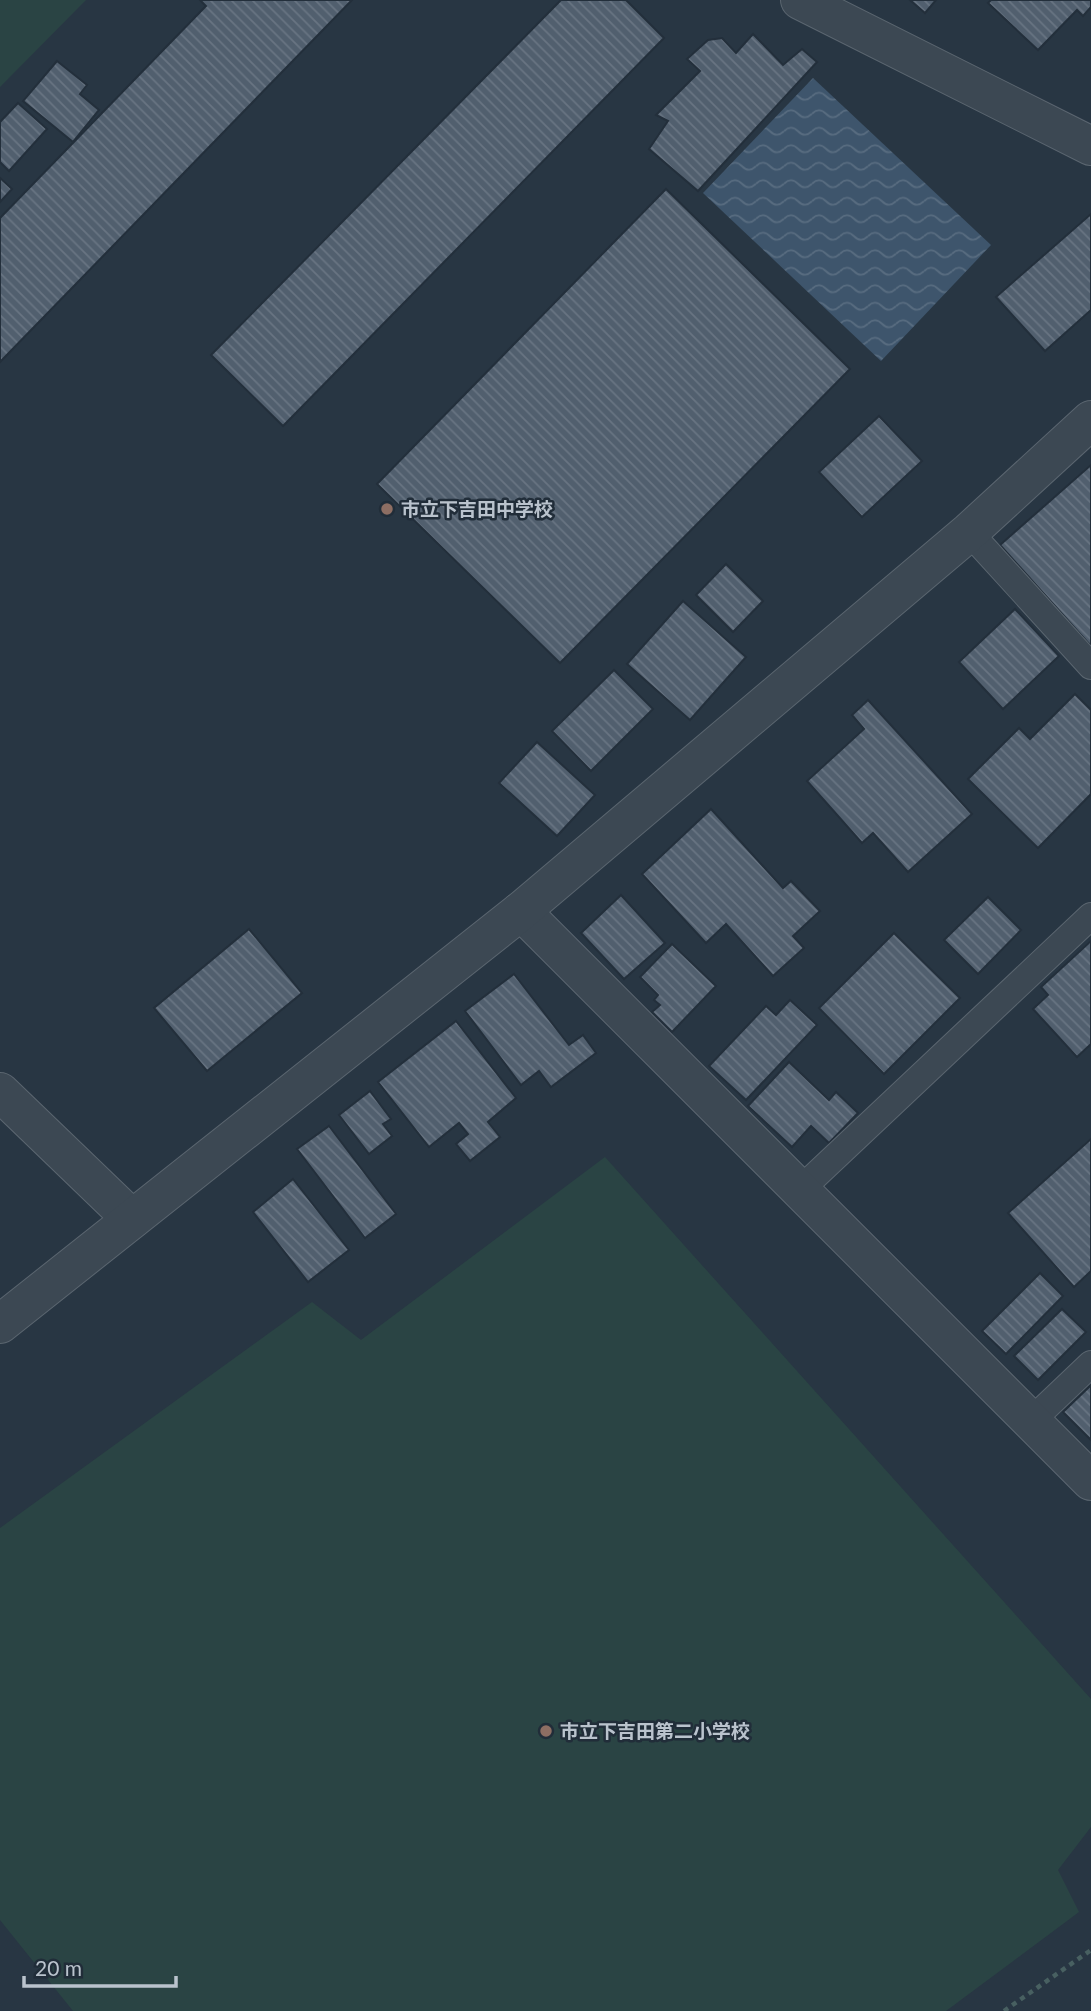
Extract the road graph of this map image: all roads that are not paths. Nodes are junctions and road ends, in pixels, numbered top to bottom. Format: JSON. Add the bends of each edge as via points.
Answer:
{"nodes":[{"id":1,"x":800,"y":0,"type":"edge"},
{"id":2,"x":1091,"y":146,"type":"edge"},
{"id":3,"x":1091,"y":420,"type":"edge"},
{"id":4,"x":968,"y":532,"type":"junction"},
{"id":5,"x":1091,"y":666,"type":"edge"},
{"id":6,"x":521,"y":911,"type":"junction"},
{"id":7,"x":1091,"y":916,"type":"edge"},
{"id":8,"x":0,"y":1092,"type":"edge"},
{"id":9,"x":800,"y":1190,"type":"junction"},
{"id":10,"x":132,"y":1219,"type":"junction"},
{"id":11,"x":0,"y":1324,"type":"edge"},
{"id":12,"x":1091,"y":1364,"type":"edge"},
{"id":13,"x":1031,"y":1421,"type":"junction"},
{"id":14,"x":1091,"y":1481,"type":"edge"}],
"edges":[{"from":1,"to":2,"type":"street"},
{"from":3,"to":4,"type":"street"},
{"from":4,"to":5,"type":"lane"},
{"from":4,"to":6,"type":"street"},
{"from":6,"to":9,"type":"street"},
{"from":6,"to":10,"type":"street"},
{"from":7,"to":9,"type":"lane"},
{"from":8,"to":10,"type":"street"},
{"from":9,"to":13,"type":"street"},
{"from":10,"to":11,"type":"street"},
{"from":12,"to":13,"type":"lane"},
{"from":13,"to":14,"type":"street"}]}
